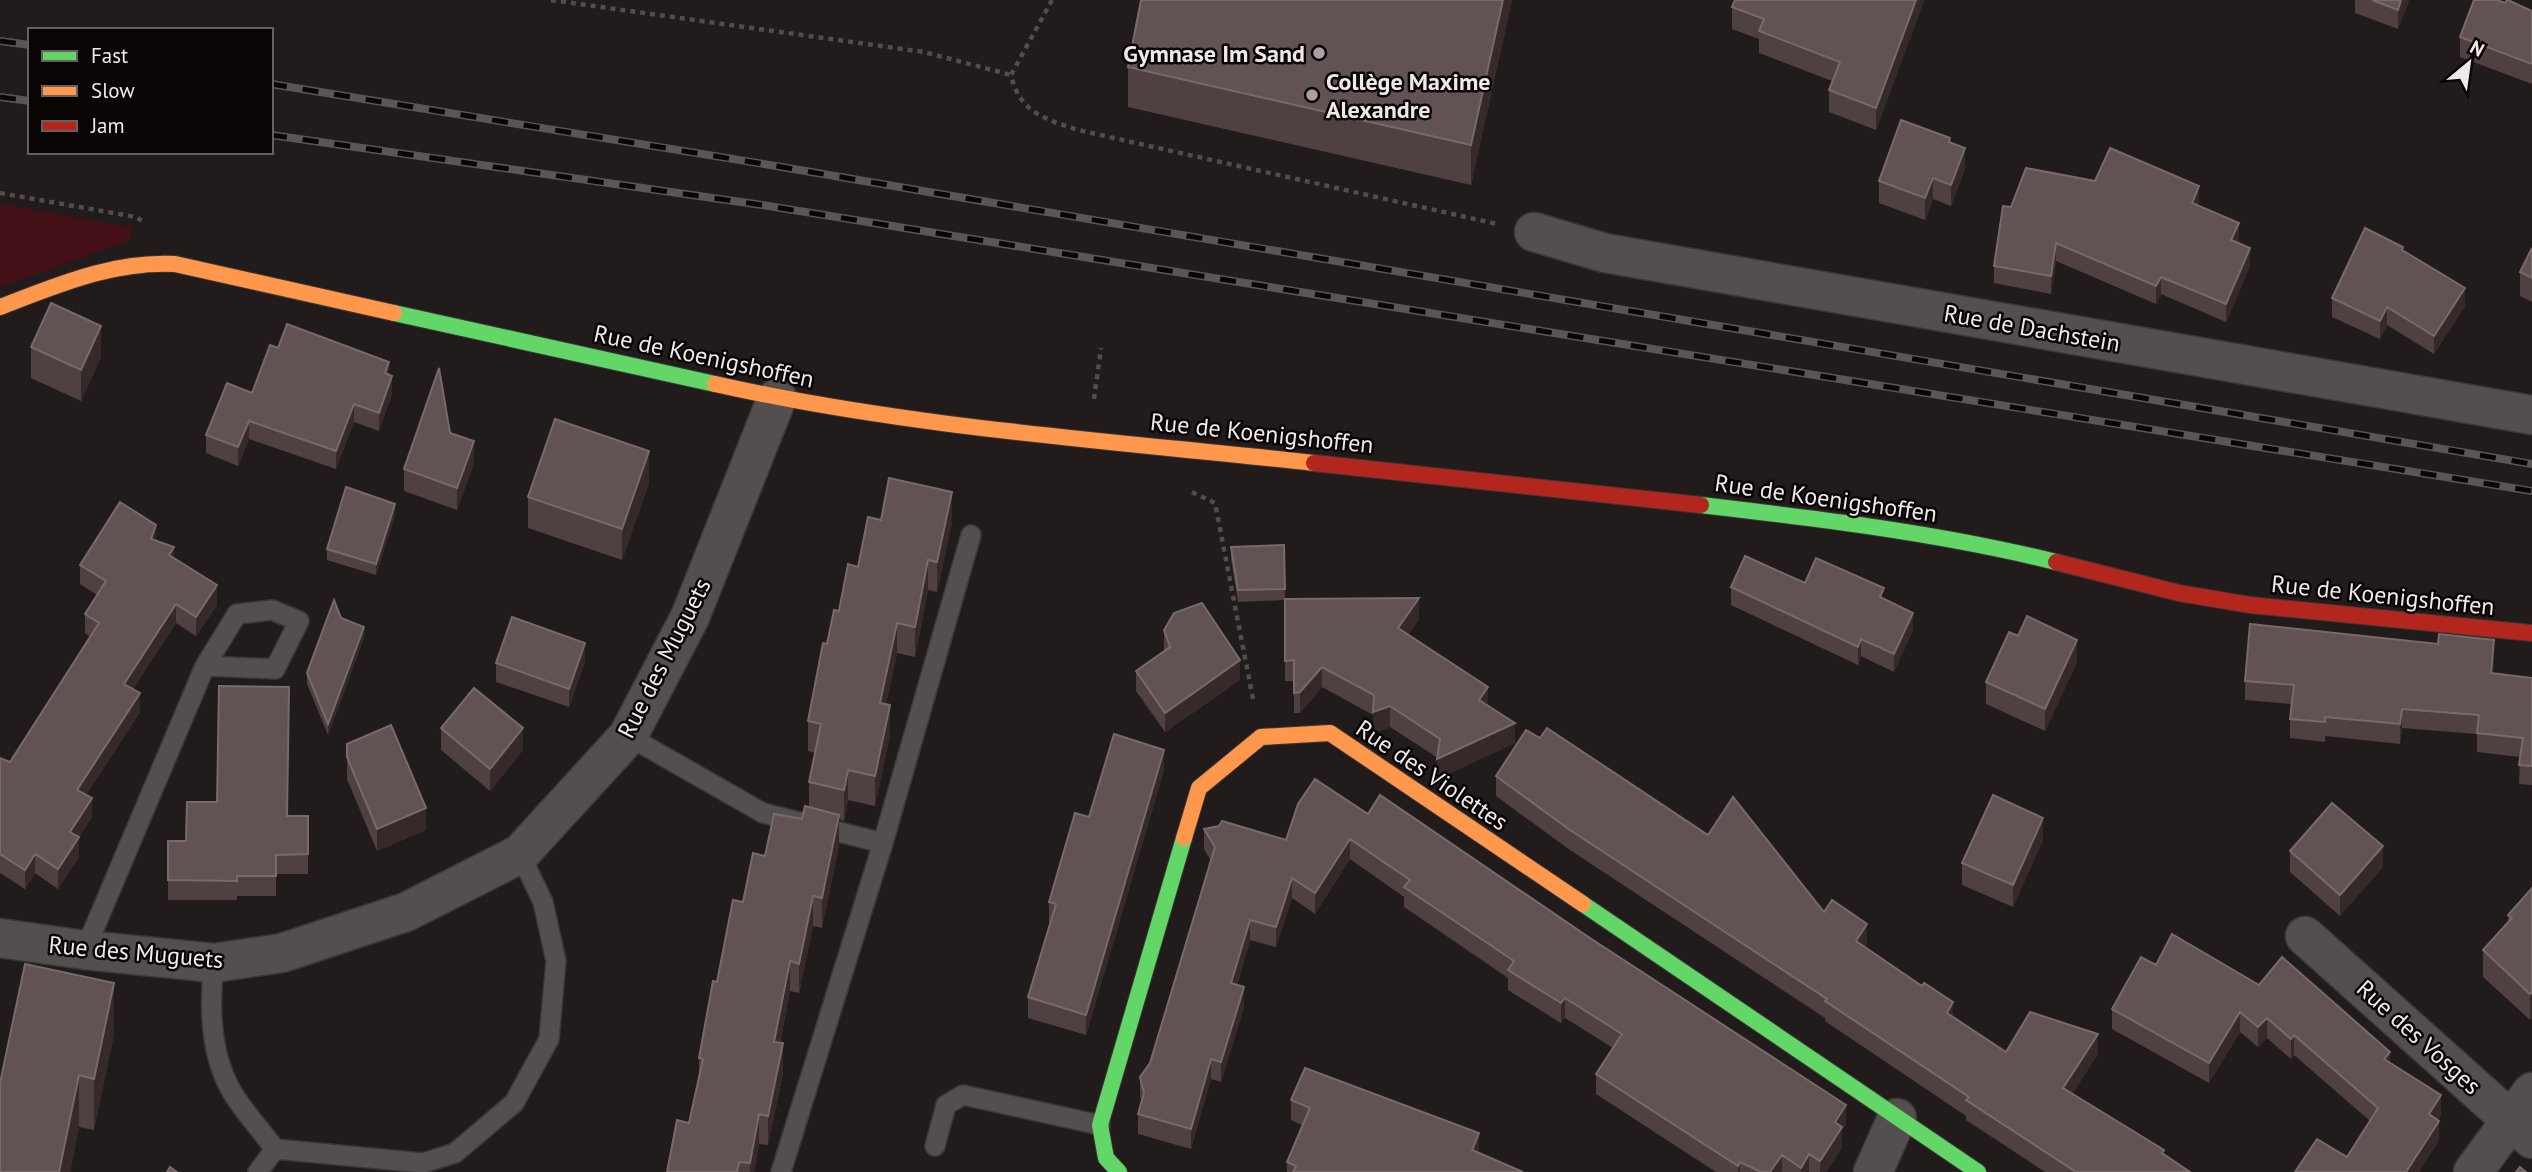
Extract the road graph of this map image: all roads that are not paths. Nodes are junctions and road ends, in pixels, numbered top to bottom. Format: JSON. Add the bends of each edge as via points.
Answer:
{"nodes":[{"id":1,"x":1534,"y":232,"type":"road end"},
{"id":2,"x":0,"y":307,"type":"edge"},
{"id":3,"x":777,"y":398,"type":"junction"},
{"id":4,"x":2532,"y":415,"type":"edge"},
{"id":5,"x":971,"y":535,"type":"dead end"},
{"id":6,"x":2532,"y":633,"type":"edge"},
{"id":7,"x":205,"y":666,"type":"junction"},
{"id":8,"x":628,"y":736,"type":"junction"},
{"id":9,"x":883,"y":843,"type":"junction"},
{"id":10,"x":520,"y":854,"type":"junction"},
{"id":11,"x":2305,"y":936,"type":"dead end"},
{"id":12,"x":0,"y":938,"type":"edge"},
{"id":13,"x":85,"y":950,"type":"junction"},
{"id":14,"x":214,"y":963,"type":"junction"},
{"id":15,"x":2525,"y":1117,"type":"edge"},
{"id":16,"x":1897,"y":1118,"type":"junction"},
{"id":17,"x":1100,"y":1125,"type":"junction"},
{"id":18,"x":934,"y":1146,"type":"dead end"},
{"id":19,"x":275,"y":1149,"type":"junction"},
{"id":20,"x":425,"y":1168,"type":"edge"},
{"id":21,"x":258,"y":1172,"type":"edge"},
{"id":22,"x":781,"y":1172,"type":"edge"},
{"id":23,"x":1119,"y":1172,"type":"edge"},
{"id":24,"x":1873,"y":1172,"type":"edge"},
{"id":25,"x":1978,"y":1172,"type":"edge"},
{"id":26,"x":2473,"y":1172,"type":"edge"}],
"edges":[{"from":1,"to":4,"type":"street","name":"Rue de Dachstein","via":[[1605,253]]},
{"from":2,"to":3,"type":"street","name":"Rue de Koenigshoffen","via":[[107,268],[138,261],[175,264]]},
{"from":3,"to":6,"type":"street","name":"Rue de Koenigshoffen","via":[[925,421],[1842,521],[2007,550],[2203,597]]},
{"from":3,"to":8,"type":"street","name":"Rue des Muguets","via":[[690,617]]},
{"from":5,"to":9,"type":"lane"},
{"from":7,"to":7,"type":"lane","via":[[275,669],[299,621],[272,610],[237,614]]},
{"from":7,"to":13,"type":"lane"},
{"from":8,"to":9,"type":"lane","via":[[763,813]]},
{"from":8,"to":10,"type":"street","name":"Rue des Muguets"},
{"from":9,"to":22,"type":"lane"},
{"from":10,"to":14,"type":"street","name":"Rue des Muguets","via":[[407,912],[282,953]]},
{"from":10,"to":20,"type":"lane","via":[[542,902],[556,961],[549,1039],[514,1103],[455,1153]]},
{"from":11,"to":15,"type":"street","name":"Rue des Vosges"},
{"from":12,"to":13,"type":"street","name":"Rue des Muguets"},
{"from":13,"to":14,"type":"street","name":"Rue des Muguets"},
{"from":14,"to":19,"type":"lane","via":[[209,1003],[219,1054],[231,1090]]},
{"from":15,"to":26,"type":"street"},
{"from":16,"to":17,"type":"street","name":"Rue des Violettes","via":[[1330,733],[1261,737],[1199,788]]},
{"from":16,"to":24,"type":"street"},
{"from":16,"to":25,"type":"street","name":"Rue des Violettes"},
{"from":17,"to":18,"type":"lane","via":[[963,1095],[946,1105]]},
{"from":17,"to":23,"type":"street","via":[[1105,1158]]},
{"from":19,"to":20,"type":"lane"},
{"from":19,"to":21,"type":"lane"}]}
